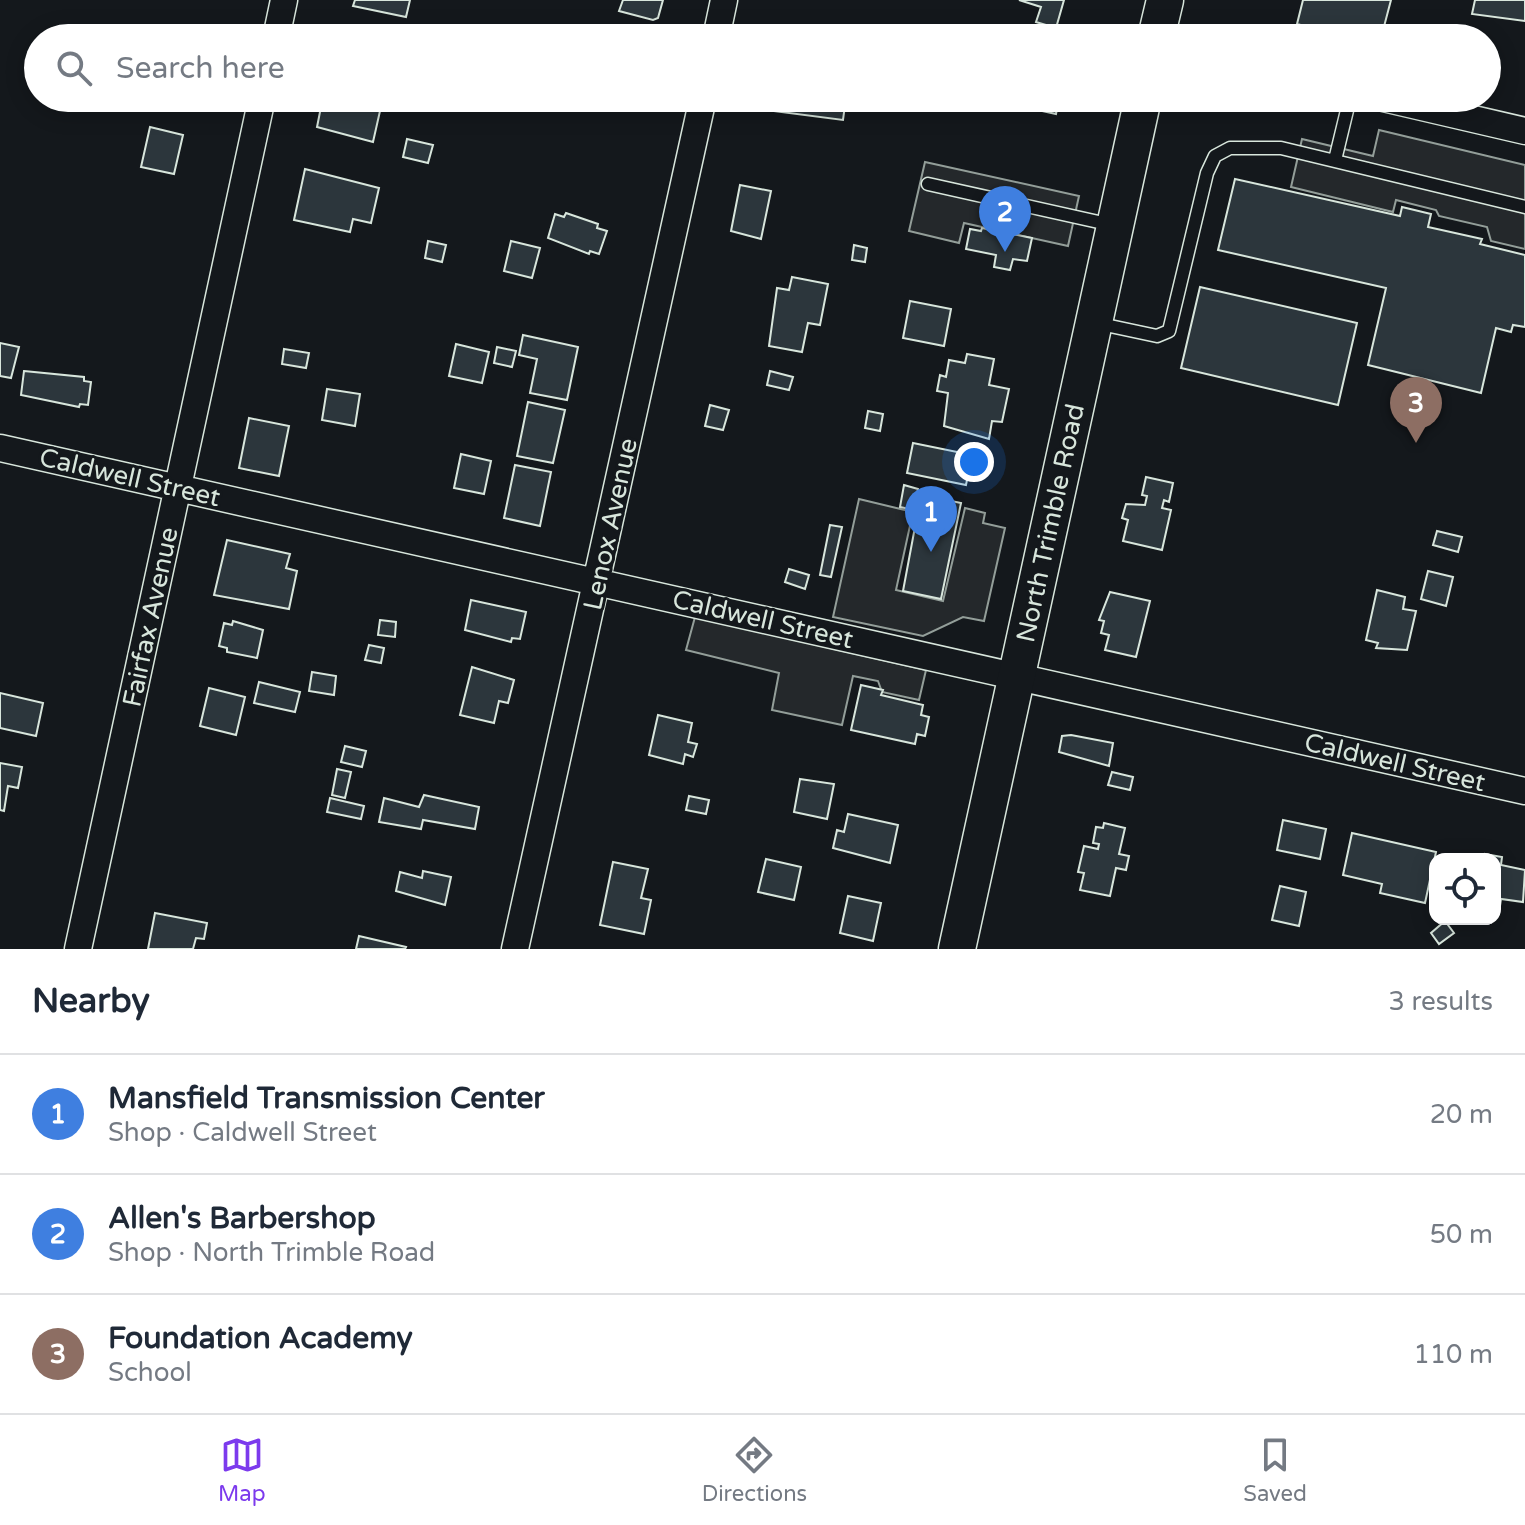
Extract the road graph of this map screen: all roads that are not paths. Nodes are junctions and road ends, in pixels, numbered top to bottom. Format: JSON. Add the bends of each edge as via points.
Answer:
{"nodes":[{"id":1,"x":284,"y":0,"type":"edge"},
{"id":2,"x":724,"y":0,"type":"edge"},
{"id":3,"x":1165,"y":0,"type":"edge"},
{"id":4,"x":279,"y":24,"type":"edge"},
{"id":5,"x":719,"y":24,"type":"edge"},
{"id":6,"x":1159,"y":24,"type":"edge"},
{"id":7,"x":259,"y":112,"type":"edge"},
{"id":8,"x":700,"y":112,"type":"edge"},
{"id":9,"x":1140,"y":112,"type":"edge"},
{"id":10,"x":1347,"y":112,"type":"edge"},
{"id":11,"x":1443,"y":112,"type":"edge"},
{"id":12,"x":1525,"y":131,"type":"edge"},
{"id":13,"x":1335,"y":160,"type":"junction"},
{"id":14,"x":928,"y":184,"type":"dead end"},
{"id":15,"x":1525,"y":207,"type":"edge"},
{"id":16,"x":1115,"y":225,"type":"junction"},
{"id":17,"x":1094,"y":322,"type":"junction"},
{"id":18,"x":0,"y":448,"type":"edge"},
{"id":19,"x":177,"y":488,"type":"junction"},
{"id":20,"x":598,"y":581,"type":"junction"},
{"id":21,"x":1016,"y":676,"type":"junction"},
{"id":22,"x":1525,"y":791,"type":"edge"},
{"id":23,"x":78,"y":949,"type":"edge"},
{"id":24,"x":515,"y":949,"type":"edge"},
{"id":25,"x":957,"y":949,"type":"edge"}],
"edges":[{"from":1,"to":4,"type":"street"},
{"from":2,"to":5,"type":"street"},
{"from":3,"to":6,"type":"main road"},
{"from":7,"to":19,"type":"street","name":"Fairfax Avenue"},
{"from":8,"to":20,"type":"street","name":"Lenox Avenue"},
{"from":9,"to":16,"type":"main road","name":"North Trimble Road"},
{"from":10,"to":13,"type":"lane"},
{"from":11,"to":12,"type":"street"},
{"from":13,"to":15,"type":"lane"},
{"from":13,"to":17,"type":"lane","via":[[1281,148],[1230,148],[1215,156],[1169,331],[1157,336]]},
{"from":14,"to":16,"type":"lane"},
{"from":16,"to":17,"type":"main road","name":"North Trimble Road"},
{"from":17,"to":21,"type":"main road","name":"North Trimble Road"},
{"from":18,"to":19,"type":"street","name":"Caldwell Street"},
{"from":19,"to":20,"type":"street","name":"Caldwell Street"},
{"from":19,"to":23,"type":"street","name":"Fairfax Avenue"},
{"from":20,"to":21,"type":"street","name":"Caldwell Street"},
{"from":20,"to":24,"type":"street","name":"Lenox Avenue"},
{"from":21,"to":22,"type":"street","name":"Caldwell Street"},
{"from":21,"to":25,"type":"main road","name":"North Trimble Road"}]}
